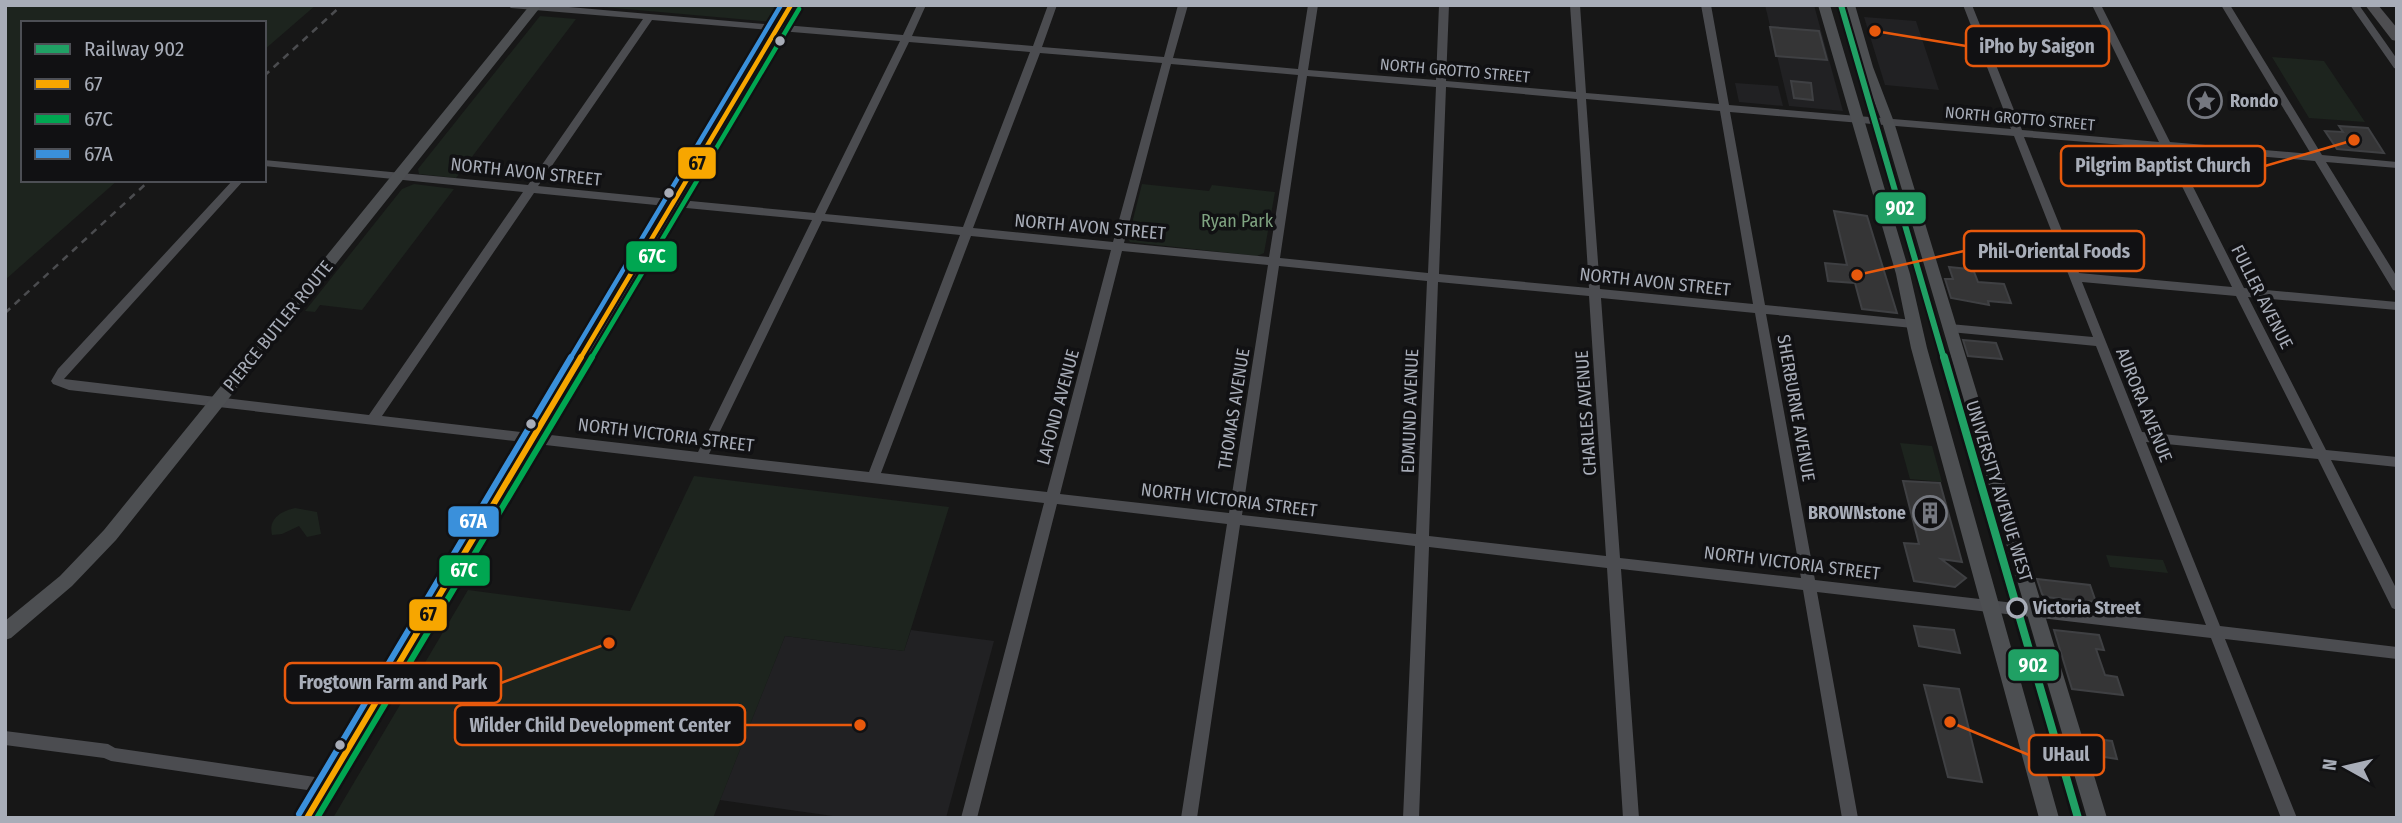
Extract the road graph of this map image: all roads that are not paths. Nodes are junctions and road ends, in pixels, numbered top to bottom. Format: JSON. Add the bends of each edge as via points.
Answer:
{"nodes":[{"id":1,"x":511,"y":5,"type":"edge"},
{"id":2,"x":791,"y":5,"type":"edge"},
{"id":3,"x":922,"y":5,"type":"edge"},
{"id":4,"x":1053,"y":5,"type":"edge"},
{"id":5,"x":1183,"y":5,"type":"edge"},
{"id":6,"x":1313,"y":5,"type":"edge"},
{"id":7,"x":1444,"y":5,"type":"edge"},
{"id":8,"x":1575,"y":5,"type":"edge"},
{"id":9,"x":1706,"y":5,"type":"edge"},
{"id":10,"x":1824,"y":5,"type":"edge"},
{"id":11,"x":1849,"y":5,"type":"edge"},
{"id":12,"x":1966,"y":5,"type":"edge"},
{"id":13,"x":2096,"y":5,"type":"edge"},
{"id":14,"x":2225,"y":5,"type":"edge"},
{"id":15,"x":2354,"y":5,"type":"edge"},
{"id":16,"x":2371,"y":5,"type":"edge"},
{"id":17,"x":535,"y":6,"type":"edge"},
{"id":18,"x":649,"y":17,"type":"junction"},
{"id":19,"x":777,"y":28,"type":"junction"},
{"id":20,"x":2397,"y":37,"type":"edge"},
{"id":21,"x":905,"y":40,"type":"junction"},
{"id":22,"x":1036,"y":50,"type":"junction"},
{"id":23,"x":1168,"y":62,"type":"junction"},
{"id":24,"x":2397,"y":65,"type":"edge"},
{"id":25,"x":1302,"y":73,"type":"junction"},
{"id":26,"x":1441,"y":85,"type":"junction"},
{"id":27,"x":1581,"y":96,"type":"junction"},
{"id":28,"x":1725,"y":109,"type":"junction"},
{"id":29,"x":1856,"y":120,"type":"junction"},
{"id":30,"x":1888,"y":122,"type":"junction"},
{"id":31,"x":2017,"y":133,"type":"junction"},
{"id":32,"x":2166,"y":145,"type":"junction"},
{"id":33,"x":2318,"y":159,"type":"junction"},
{"id":34,"x":266,"y":163,"type":"edge"},
{"id":35,"x":2397,"y":165,"type":"edge"},
{"id":36,"x":398,"y":176,"type":"junction"},
{"id":37,"x":237,"y":182,"type":"edge"},
{"id":38,"x":530,"y":190,"type":"junction"},
{"id":39,"x":672,"y":204,"type":"junction"},
{"id":40,"x":818,"y":219,"type":"junction"},
{"id":41,"x":967,"y":234,"type":"junction"},
{"id":42,"x":1119,"y":248,"type":"junction"},
{"id":43,"x":1274,"y":263,"type":"junction"},
{"id":44,"x":2075,"y":277,"type":"junction"},
{"id":45,"x":1433,"y":278,"type":"junction"},
{"id":46,"x":2397,"y":287,"type":"edge"},
{"id":47,"x":2239,"y":291,"type":"junction"},
{"id":48,"x":1595,"y":294,"type":"junction"},
{"id":49,"x":2397,"y":306,"type":"edge"},
{"id":50,"x":1761,"y":310,"type":"junction"},
{"id":51,"x":1913,"y":324,"type":"junction"},
{"id":52,"x":1950,"y":328,"type":"junction"},
{"id":53,"x":2100,"y":342,"type":"junction"},
{"id":54,"x":57,"y":381,"type":"joint"},
{"id":55,"x":217,"y":402,"type":"junction"},
{"id":56,"x":373,"y":419,"type":"junction"},
{"id":57,"x":2138,"y":436,"type":"junction"},
{"id":58,"x":534,"y":439,"type":"junction"},
{"id":59,"x":2322,"y":454,"type":"junction"},
{"id":60,"x":701,"y":458,"type":"junction"},
{"id":61,"x":2397,"y":462,"type":"edge"},
{"id":62,"x":873,"y":478,"type":"junction"},
{"id":63,"x":1051,"y":499,"type":"junction"},
{"id":64,"x":1234,"y":520,"type":"junction"},
{"id":65,"x":1423,"y":541,"type":"junction"},
{"id":66,"x":1614,"y":563,"type":"junction"},
{"id":67,"x":1809,"y":585,"type":"junction"},
{"id":68,"x":2397,"y":604,"type":"edge"},
{"id":69,"x":1990,"y":606,"type":"junction"},
{"id":70,"x":2036,"y":611,"type":"junction"},
{"id":71,"x":5,"y":632,"type":"edge"},
{"id":72,"x":2216,"y":632,"type":"junction"},
{"id":73,"x":2397,"y":653,"type":"edge"},
{"id":74,"x":5,"y":738,"type":"edge"},
{"id":75,"x":326,"y":786,"type":"junction"},
{"id":76,"x":307,"y":818,"type":"edge"},
{"id":77,"x":969,"y":818,"type":"edge"},
{"id":78,"x":1189,"y":818,"type":"edge"},
{"id":79,"x":1411,"y":818,"type":"edge"},
{"id":80,"x":1631,"y":818,"type":"edge"},
{"id":81,"x":1850,"y":818,"type":"edge"},
{"id":82,"x":2049,"y":818,"type":"edge"},
{"id":83,"x":2097,"y":818,"type":"edge"},
{"id":84,"x":2289,"y":818,"type":"edge"}],
"edges":[{"from":1,"to":17,"type":"street","name":"NORTH GROTTO STREET"},
{"from":2,"to":19,"type":"street"},
{"from":3,"to":21,"type":"street"},
{"from":4,"to":22,"type":"street"},
{"from":5,"to":23,"type":"street","name":"LAFOND AVENUE"},
{"from":6,"to":25,"type":"street","name":"THOMAS AVENUE"},
{"from":7,"to":26,"type":"street","name":"EDMUND AVENUE"},
{"from":8,"to":27,"type":"street","name":"CHARLES AVENUE"},
{"from":9,"to":28,"type":"street","name":"SHERBURNE AVENUE"},
{"from":10,"to":29,"type":"main road","name":"UNIVERSITY AVENUE WEST"},
{"from":11,"to":30,"type":"main road","name":"UNIVERSITY AVENUE WEST"},
{"from":12,"to":31,"type":"street","name":"AURORA AVENUE"},
{"from":13,"to":32,"type":"street","name":"FULLER AVENUE"},
{"from":14,"to":33,"type":"street"},
{"from":15,"to":24,"type":"street"},
{"from":16,"to":20,"type":"highway"},
{"from":17,"to":18,"type":"street","name":"NORTH GROTTO STREET"},
{"from":17,"to":36,"type":"main road","name":"PIERCE BUTLER ROUTE"},
{"from":18,"to":19,"type":"street","name":"NORTH GROTTO STREET"},
{"from":18,"to":38,"type":"street"},
{"from":19,"to":21,"type":"street","name":"NORTH GROTTO STREET"},
{"from":19,"to":39,"type":"street"},
{"from":21,"to":22,"type":"street","name":"NORTH GROTTO STREET"},
{"from":21,"to":40,"type":"street"},
{"from":22,"to":23,"type":"street","name":"NORTH GROTTO STREET"},
{"from":22,"to":41,"type":"street"},
{"from":23,"to":25,"type":"street","name":"NORTH GROTTO STREET"},
{"from":23,"to":42,"type":"street","name":"LAFOND AVENUE"},
{"from":25,"to":26,"type":"street","name":"NORTH GROTTO STREET"},
{"from":25,"to":43,"type":"street","name":"THOMAS AVENUE"},
{"from":26,"to":27,"type":"street","name":"NORTH GROTTO STREET"},
{"from":26,"to":45,"type":"street","name":"EDMUND AVENUE"},
{"from":27,"to":28,"type":"street","name":"NORTH GROTTO STREET"},
{"from":27,"to":48,"type":"street","name":"CHARLES AVENUE"},
{"from":28,"to":29,"type":"street","name":"NORTH GROTTO STREET"},
{"from":28,"to":50,"type":"street","name":"SHERBURNE AVENUE"},
{"from":29,"to":30,"type":"street","name":"NORTH GROTTO STREET"},
{"from":29,"to":51,"type":"main road","name":"UNIVERSITY AVENUE WEST","via":[[1877,180]]},
{"from":30,"to":31,"type":"street","name":"NORTH GROTTO STREET"},
{"from":30,"to":52,"type":"main road","name":"UNIVERSITY AVENUE WEST"},
{"from":31,"to":32,"type":"street","name":"NORTH GROTTO STREET"},
{"from":31,"to":44,"type":"street","name":"AURORA AVENUE"},
{"from":32,"to":33,"type":"street","name":"NORTH GROTTO STREET"},
{"from":32,"to":47,"type":"street","name":"FULLER AVENUE"},
{"from":33,"to":35,"type":"street","name":"NORTH GROTTO STREET"},
{"from":33,"to":46,"type":"street"},
{"from":34,"to":36,"type":"street","name":"NORTH AVON STREET"},
{"from":36,"to":38,"type":"street","name":"NORTH AVON STREET"},
{"from":36,"to":55,"type":"main road","name":"PIERCE BUTLER ROUTE"},
{"from":37,"to":54,"type":"street"},
{"from":38,"to":39,"type":"street","name":"NORTH AVON STREET"},
{"from":38,"to":56,"type":"street"},
{"from":39,"to":40,"type":"street","name":"NORTH AVON STREET"},
{"from":39,"to":58,"type":"street"},
{"from":40,"to":41,"type":"street","name":"NORTH AVON STREET"},
{"from":40,"to":60,"type":"street"},
{"from":41,"to":42,"type":"street","name":"NORTH AVON STREET"},
{"from":41,"to":62,"type":"street"},
{"from":42,"to":43,"type":"street","name":"NORTH AVON STREET"},
{"from":42,"to":63,"type":"street","name":"LAFOND AVENUE"},
{"from":43,"to":45,"type":"street","name":"NORTH AVON STREET"},
{"from":43,"to":64,"type":"street","name":"THOMAS AVENUE"},
{"from":44,"to":47,"type":"street"},
{"from":44,"to":53,"type":"street","name":"AURORA AVENUE"},
{"from":45,"to":48,"type":"street","name":"NORTH AVON STREET"},
{"from":45,"to":65,"type":"street","name":"EDMUND AVENUE"},
{"from":47,"to":49,"type":"street"},
{"from":47,"to":59,"type":"street","name":"FULLER AVENUE"},
{"from":48,"to":50,"type":"street","name":"NORTH AVON STREET"},
{"from":48,"to":66,"type":"street","name":"CHARLES AVENUE"},
{"from":50,"to":51,"type":"street","name":"NORTH AVON STREET"},
{"from":50,"to":67,"type":"street","name":"SHERBURNE AVENUE"},
{"from":51,"to":69,"type":"main road","name":"UNIVERSITY AVENUE WEST"},
{"from":52,"to":53,"type":"street"},
{"from":52,"to":70,"type":"main road","name":"UNIVERSITY AVENUE WEST"},
{"from":53,"to":57,"type":"street","name":"AURORA AVENUE"},
{"from":54,"to":55,"type":"street","name":"NORTH VICTORIA STREET"},
{"from":55,"to":56,"type":"street","name":"NORTH VICTORIA STREET"},
{"from":55,"to":71,"type":"main road","name":"PIERCE BUTLER ROUTE","via":[[90,557]]},
{"from":56,"to":58,"type":"street","name":"NORTH VICTORIA STREET"},
{"from":57,"to":59,"type":"street"},
{"from":57,"to":72,"type":"street","name":"AURORA AVENUE"},
{"from":58,"to":60,"type":"street","name":"NORTH VICTORIA STREET"},
{"from":58,"to":75,"type":"street"},
{"from":59,"to":61,"type":"street"},
{"from":59,"to":68,"type":"street","name":"FULLER AVENUE"},
{"from":60,"to":62,"type":"street","name":"NORTH VICTORIA STREET"},
{"from":62,"to":63,"type":"street","name":"NORTH VICTORIA STREET"},
{"from":63,"to":64,"type":"street","name":"NORTH VICTORIA STREET"},
{"from":63,"to":77,"type":"street","name":"LAFOND AVENUE"},
{"from":64,"to":65,"type":"street","name":"NORTH VICTORIA STREET"},
{"from":64,"to":78,"type":"street","name":"THOMAS AVENUE"},
{"from":65,"to":66,"type":"street","name":"NORTH VICTORIA STREET"},
{"from":65,"to":79,"type":"street","name":"EDMUND AVENUE"},
{"from":66,"to":67,"type":"street","name":"NORTH VICTORIA STREET"},
{"from":66,"to":80,"type":"street","name":"CHARLES AVENUE"},
{"from":67,"to":69,"type":"street","name":"NORTH VICTORIA STREET"},
{"from":67,"to":81,"type":"street","name":"SHERBURNE AVENUE"},
{"from":69,"to":70,"type":"street","name":"NORTH VICTORIA STREET"},
{"from":69,"to":82,"type":"main road","name":"UNIVERSITY AVENUE WEST"},
{"from":70,"to":72,"type":"street","name":"NORTH VICTORIA STREET"},
{"from":70,"to":83,"type":"main road","name":"UNIVERSITY AVENUE WEST"},
{"from":72,"to":73,"type":"street","name":"NORTH VICTORIA STREET"},
{"from":72,"to":84,"type":"street","name":"AURORA AVENUE"},
{"from":74,"to":75,"type":"street"},
{"from":75,"to":76,"type":"street"}]}
